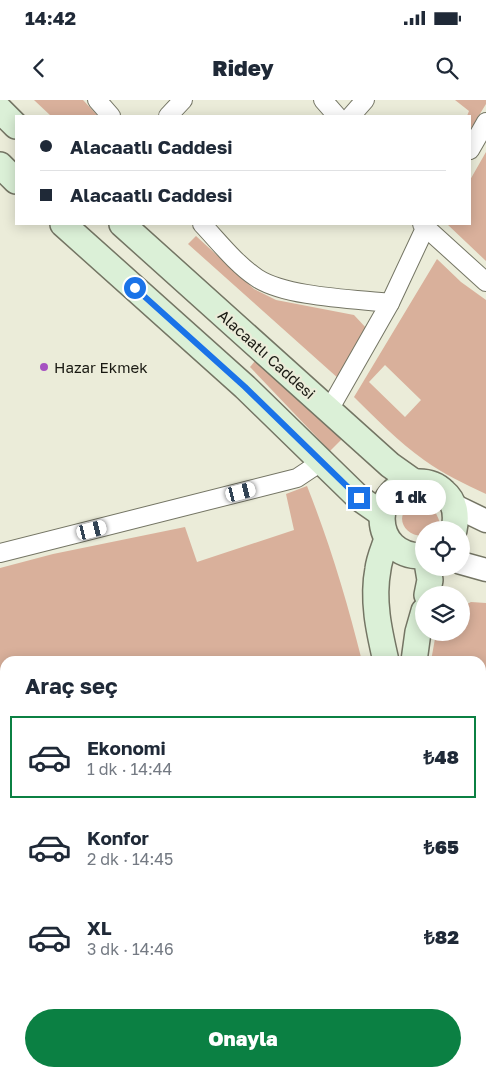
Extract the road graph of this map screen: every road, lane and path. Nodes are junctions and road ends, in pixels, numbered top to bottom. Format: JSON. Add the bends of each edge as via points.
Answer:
{"nodes":[{"id":1,"x":97,"y":100,"type":"edge"},
{"id":2,"x":184,"y":100,"type":"edge"},
{"id":3,"x":323,"y":100,"type":"edge"},
{"id":4,"x":365,"y":100,"type":"edge"},
{"id":5,"x":0,"y":110,"type":"edge"},
{"id":6,"x":110,"y":115,"type":"edge"},
{"id":7,"x":169,"y":115,"type":"edge"},
{"id":8,"x":336,"y":115,"type":"edge"},
{"id":9,"x":352,"y":115,"type":"edge"},
{"id":10,"x":486,"y":122,"type":"edge"},
{"id":11,"x":15,"y":125,"type":"edge"},
{"id":12,"x":471,"y":148,"type":"edge"},
{"id":13,"x":0,"y":165,"type":"edge"},
{"id":14,"x":15,"y":180,"type":"edge"},
{"id":15,"x":64,"y":225,"type":"edge"},
{"id":16,"x":123,"y":225,"type":"edge"},
{"id":17,"x":203,"y":225,"type":"edge"},
{"id":18,"x":425,"y":225,"type":"edge"},
{"id":19,"x":486,"y":282,"type":"edge"},
{"id":20,"x":390,"y":302,"type":"junction"},
{"id":21,"x":329,"y":410,"type":"junction"},
{"id":22,"x":322,"y":462,"type":"junction"},
{"id":23,"x":414,"y":482,"type":"junction"},
{"id":24,"x":453,"y":505,"type":"junction"},
{"id":25,"x":382,"y":514,"type":"junction"},
{"id":26,"x":486,"y":520,"type":"edge"},
{"id":27,"x":455,"y":521,"type":"edge"},
{"id":28,"x":387,"y":539,"type":"junction"},
{"id":29,"x":0,"y":553,"type":"edge"},
{"id":30,"x":415,"y":555,"type":"edge"},
{"id":31,"x":470,"y":566,"type":"edge"},
{"id":32,"x":486,"y":570,"type":"edge"},
{"id":33,"x":417,"y":641,"type":"edge"},
{"id":34,"x":385,"y":656,"type":"edge"},
{"id":35,"x":415,"y":656,"type":"edge"}],
"edges":[{"from":1,"to":6,"type":"street"},
{"from":2,"to":7,"type":"street"},
{"from":3,"to":8,"type":"street"},
{"from":4,"to":9,"type":"street"},
{"from":5,"to":11,"type":"main road"},
{"from":10,"to":12,"type":"street"},
{"from":13,"to":14,"type":"main road"},
{"from":15,"to":22,"type":"main road","via":[[245,387]]},
{"from":16,"to":21,"type":"main road","name":"Alacaatlı Caddesi"},
{"from":17,"to":20,"type":"street","via":[[240,263],[258,278],[275,286],[295,292]]},
{"from":18,"to":19,"type":"street"},
{"from":18,"to":20,"type":"street"},
{"from":20,"to":21,"type":"street"},
{"from":21,"to":23,"type":"main road","name":"Alacaatlı Caddesi","via":[[390,465]]},
{"from":22,"to":25,"type":"main road","via":[[359,498]]},
{"from":22,"to":29,"type":"street","via":[[297,478]]},
{"from":23,"to":24,"type":"main road","via":[[436,486],[445,492]]},
{"from":23,"to":25,"type":"main road","via":[[392,492]]},
{"from":24,"to":26,"type":"street"},
{"from":24,"to":27,"type":"main road"},
{"from":25,"to":28,"type":"main road"},
{"from":28,"to":30,"type":"main road","via":[[401,552]]},
{"from":28,"to":34,"type":"main road","via":[[378,568],[376,601]]},
{"from":31,"to":32,"type":"street"},
{"from":33,"to":35,"type":"main road"}]}
